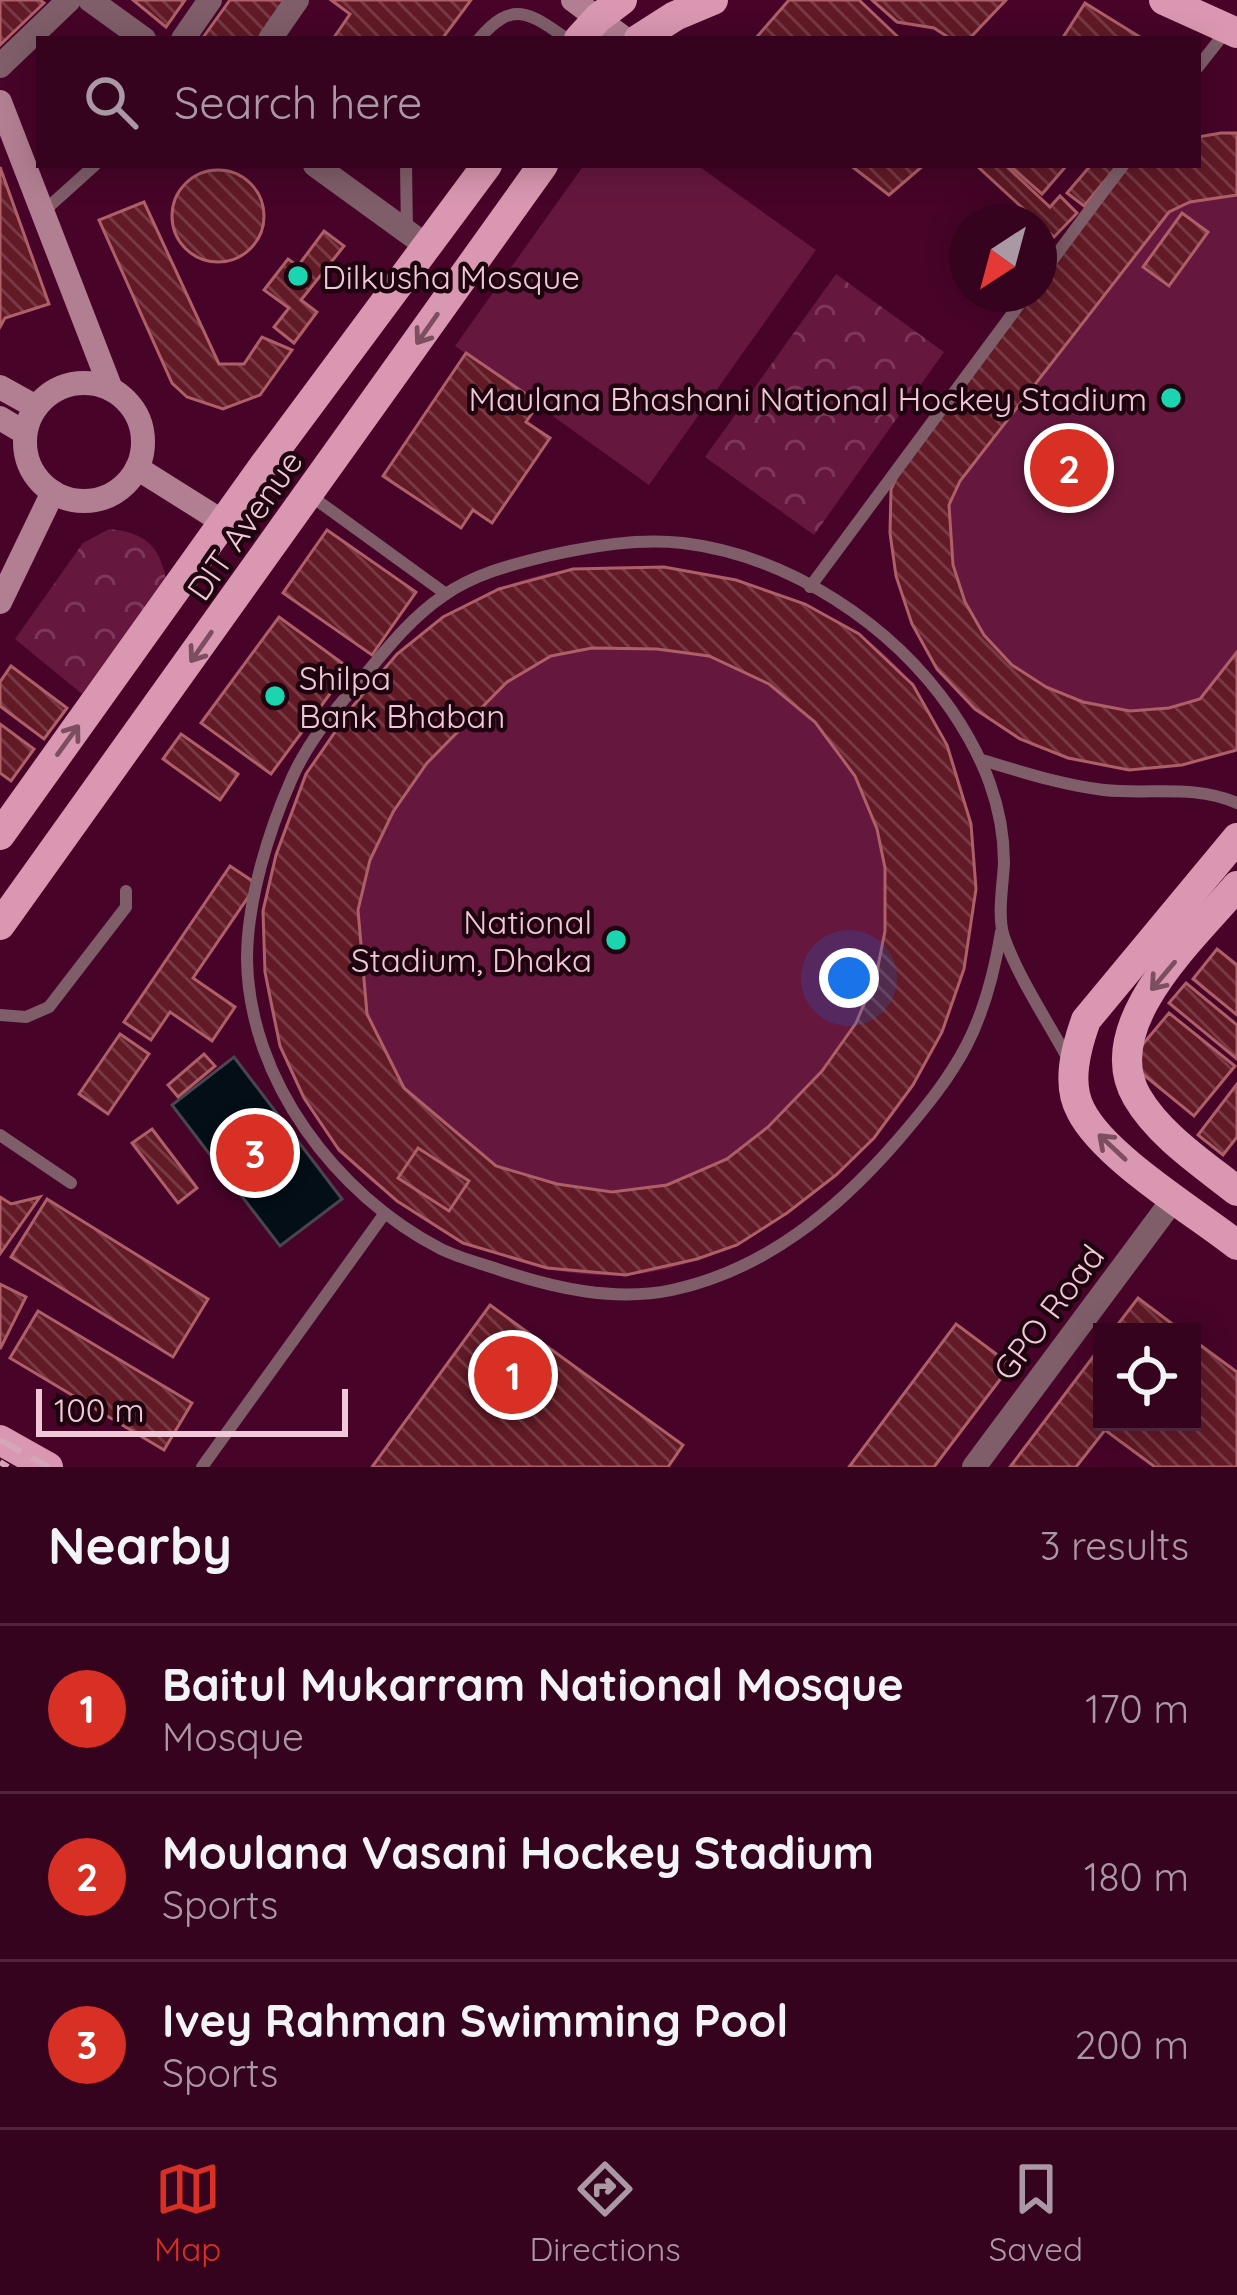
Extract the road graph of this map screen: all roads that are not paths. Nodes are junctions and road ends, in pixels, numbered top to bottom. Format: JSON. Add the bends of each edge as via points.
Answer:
{"nodes":[{"id":1,"x":69,"y":0,"type":"edge"},
{"id":2,"x":90,"y":0,"type":"edge"},
{"id":3,"x":211,"y":0,"type":"edge"},
{"id":4,"x":297,"y":0,"type":"edge"},
{"id":5,"x":713,"y":0,"type":"edge"},
{"id":6,"x":1164,"y":0,"type":"edge"},
{"id":7,"x":673,"y":8,"type":"edge"},
{"id":8,"x":593,"y":14,"type":"edge"},
{"id":9,"x":1233,"y":31,"type":"edge"},
{"id":10,"x":140,"y":36,"type":"edge"},
{"id":11,"x":185,"y":36,"type":"edge"},
{"id":12,"x":272,"y":36,"type":"edge"},
{"id":13,"x":482,"y":36,"type":"edge"},
{"id":14,"x":563,"y":36,"type":"edge"},
{"id":15,"x":622,"y":36,"type":"edge"},
{"id":16,"x":642,"y":36,"type":"edge"},
{"id":17,"x":1201,"y":64,"type":"edge"},
{"id":18,"x":0,"y":66,"type":"edge"},
{"id":19,"x":0,"y":102,"type":"edge"},
{"id":20,"x":91,"y":168,"type":"edge"},
{"id":21,"x":318,"y":168,"type":"edge"},
{"id":22,"x":406,"y":168,"type":"edge"},
{"id":23,"x":484,"y":168,"type":"edge"},
{"id":24,"x":541,"y":168,"type":"edge"},
{"id":25,"x":1121,"y":168,"type":"edge"},
{"id":26,"x":44,"y":211,"type":"junction"},
{"id":27,"x":418,"y":240,"type":"junction"},
{"id":28,"x":1057,"y":254,"type":"edge"},
{"id":29,"x":1015,"y":312,"type":"edge"},
{"id":30,"x":0,"y":387,"type":"edge"},
{"id":31,"x":111,"y":389,"type":"junction"},
{"id":32,"x":36,"y":407,"type":"junction"},
{"id":33,"x":0,"y":418,"type":"edge"},
{"id":34,"x":25,"y":434,"type":"junction"},
{"id":35,"x":265,"y":464,"type":"junction"},
{"id":36,"x":137,"y":468,"type":"junction"},
{"id":37,"x":53,"y":492,"type":"junction"},
{"id":38,"x":309,"y":494,"type":"junction"},
{"id":39,"x":224,"y":521,"type":"junction"},
{"id":40,"x":268,"y":553,"type":"junction"},
{"id":41,"x":810,"y":586,"type":"junction"},
{"id":42,"x":446,"y":594,"type":"junction"},
{"id":43,"x":0,"y":602,"type":"edge"},
{"id":44,"x":982,"y":760,"type":"junction"},
{"id":45,"x":1237,"y":803,"type":"edge"},
{"id":46,"x":0,"y":835,"type":"edge"},
{"id":47,"x":1237,"y":838,"type":"edge"},
{"id":48,"x":1237,"y":886,"type":"edge"},
{"id":49,"x":126,"y":891,"type":"dead end"},
{"id":50,"x":0,"y":925,"type":"edge"},
{"id":51,"x":1001,"y":932,"type":"junction"},
{"id":52,"x":0,"y":1015,"type":"edge"},
{"id":53,"x":1074,"y":1071,"type":"junction"},
{"id":54,"x":0,"y":1135,"type":"edge"},
{"id":55,"x":71,"y":1184,"type":"dead end"},
{"id":56,"x":1237,"y":1191,"type":"edge"},
{"id":57,"x":1174,"y":1197,"type":"junction"},
{"id":58,"x":385,"y":1213,"type":"junction"},
{"id":59,"x":1237,"y":1245,"type":"edge"},
{"id":60,"x":0,"y":1440,"type":"edge"},
{"id":61,"x":48,"y":1467,"type":"edge"},
{"id":62,"x":202,"y":1467,"type":"edge"},
{"id":63,"x":974,"y":1467,"type":"edge"}],
"edges":[{"from":1,"to":18,"type":"street"},
{"from":2,"to":10,"type":"street"},
{"from":3,"to":11,"type":"street"},
{"from":4,"to":12,"type":"street"},
{"from":5,"to":7,"type":"main road"},
{"from":6,"to":9,"type":"main road"},
{"from":7,"to":16,"type":"main road"},
{"from":8,"to":15,"type":"main road"},
{"from":9,"to":17,"type":"lane"},
{"from":13,"to":14,"type":"lane","via":[[511,9]]},
{"from":19,"to":26,"type":"main road"},
{"from":20,"to":26,"type":"lane"},
{"from":21,"to":27,"type":"street"},
{"from":22,"to":27,"type":"lane"},
{"from":23,"to":27,"type":"main road","name":"DIT Avenue"},
{"from":24,"to":38,"type":"main road","name":"DIT Avenue","one_way":true},
{"from":25,"to":28,"type":"lane"},
{"from":26,"to":31,"type":"main road"},
{"from":27,"to":35,"type":"main road","name":"DIT Avenue"},
{"from":29,"to":41,"type":"lane"},
{"from":30,"to":32,"type":"main road"},
{"from":31,"to":32,"type":"main road","via":[[78,382]]},
{"from":31,"to":36,"type":"main road","via":[[142,432]]},
{"from":32,"to":34,"type":"main road"},
{"from":33,"to":34,"type":"main road"},
{"from":34,"to":37,"type":"main road","via":[[30,467]]},
{"from":35,"to":38,"type":"main road"},
{"from":35,"to":39,"type":"main road","name":"DIT Avenue"},
{"from":36,"to":37,"type":"main road","via":[[110,496],[71,500]]},
{"from":36,"to":39,"type":"main road"},
{"from":37,"to":43,"type":"main road"},
{"from":38,"to":40,"type":"main road","name":"DIT Avenue"},
{"from":38,"to":42,"type":"lane"},
{"from":39,"to":40,"type":"main road"},
{"from":46,"to":39,"type":"main road","name":"DIT Avenue","one_way":true},
{"from":40,"to":50,"type":"main road","name":"DIT Avenue","one_way":true},
{"from":41,"to":42,"type":"lane","via":[[744,554],[618,542],[502,566]]},
{"from":41,"to":44,"type":"lane","via":[[900,650]]},
{"from":42,"to":58,"type":"lane","via":[[404,629],[316,734],[275,824],[250,928],[250,997],[285,1096],[350,1183]]},
{"from":44,"to":45,"type":"lane","via":[[1075,786],[1199,791]]},
{"from":44,"to":51,"type":"lane","via":[[1004,852]]},
{"from":47,"to":53,"type":"main road","via":[[1086,1020]]},
{"from":48,"to":56,"type":"main road","one_way":true,"via":[[1141,1003],[1127,1065],[1146,1111]]},
{"from":49,"to":52,"type":"lane","via":[[126,907],[50,1007]]},
{"from":51,"to":53,"type":"lane"},
{"from":51,"to":58,"type":"lane","via":[[976,1033],[931,1100],[858,1186],[752,1260],[664,1292],[591,1292],[443,1250]]},
{"from":57,"to":53,"type":"main road","one_way":true,"via":[[1093,1128],[1075,1096]]},
{"from":54,"to":55,"type":"lane"},
{"from":57,"to":59,"type":"main road"},
{"from":57,"to":63,"type":"street","name":"GPO Road"},
{"from":58,"to":62,"type":"lane"},
{"from":60,"to":61,"type":"main road"}]}
